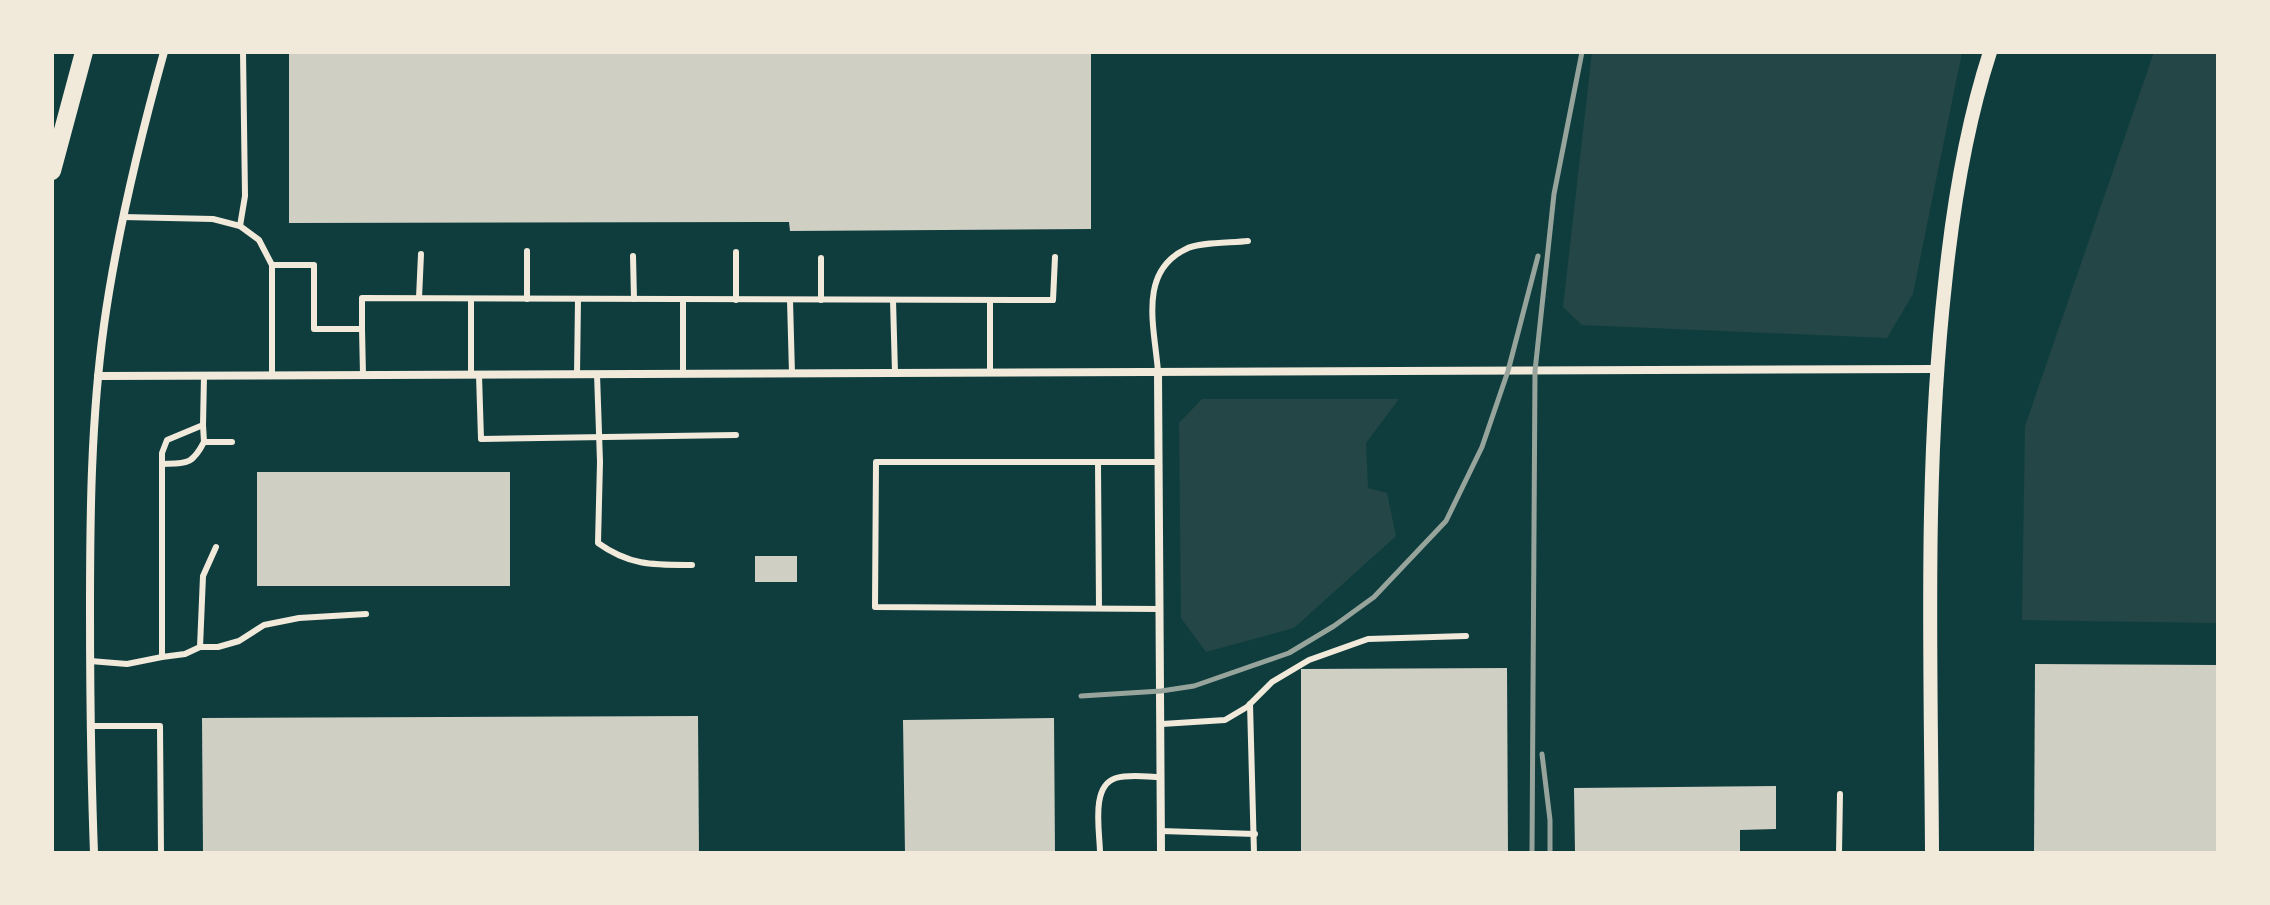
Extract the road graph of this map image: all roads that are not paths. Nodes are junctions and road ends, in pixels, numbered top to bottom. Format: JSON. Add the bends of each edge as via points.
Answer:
{"nodes":[{"id":1,"x":84,"y":52,"type":"edge"},
{"id":2,"x":164,"y":52,"type":"edge"},
{"id":3,"x":243,"y":52,"type":"edge"},
{"id":4,"x":1990,"y":52,"type":"edge"},
{"id":5,"x":52,"y":171,"type":"edge"},
{"id":6,"x":123,"y":217,"type":"junction"},
{"id":7,"x":240,"y":226,"type":"junction"},
{"id":8,"x":1248,"y":241,"type":"dead end"},
{"id":9,"x":527,"y":251,"type":"dead end"},
{"id":10,"x":736,"y":252,"type":"dead end"},
{"id":11,"x":421,"y":254,"type":"dead end"},
{"id":12,"x":633,"y":256,"type":"dead end"},
{"id":13,"x":1055,"y":257,"type":"dead end"},
{"id":14,"x":821,"y":258,"type":"dead end"},
{"id":15,"x":272,"y":265,"type":"junction"},
{"id":16,"x":419,"y":298,"type":"junction"},
{"id":17,"x":471,"y":299,"type":"junction"},
{"id":18,"x":527,"y":299,"type":"junction"},
{"id":19,"x":578,"y":299,"type":"junction"},
{"id":20,"x":634,"y":299,"type":"junction"},
{"id":21,"x":683,"y":299,"type":"junction"},
{"id":22,"x":736,"y":300,"type":"junction"},
{"id":23,"x":790,"y":300,"type":"junction"},
{"id":24,"x":821,"y":300,"type":"junction"},
{"id":25,"x":893,"y":300,"type":"junction"},
{"id":26,"x":990,"y":300,"type":"junction"},
{"id":27,"x":362,"y":329,"type":"junction"},
{"id":28,"x":1935,"y":369,"type":"junction"},
{"id":29,"x":1158,"y":372,"type":"junction"},
{"id":30,"x":895,"y":373,"type":"junction"},
{"id":31,"x":990,"y":373,"type":"junction"},
{"id":32,"x":597,"y":374,"type":"junction"},
{"id":33,"x":683,"y":374,"type":"junction"},
{"id":34,"x":792,"y":374,"type":"junction"},
{"id":35,"x":363,"y":375,"type":"junction"},
{"id":36,"x":475,"y":375,"type":"junction"},
{"id":37,"x":577,"y":375,"type":"junction"},
{"id":38,"x":98,"y":376,"type":"junction"},
{"id":39,"x":204,"y":376,"type":"junction"},
{"id":40,"x":272,"y":376,"type":"junction"},
{"id":41,"x":203,"y":425,"type":"junction"},
{"id":42,"x":736,"y":435,"type":"dead end"},
{"id":43,"x":600,"y":437,"type":"junction"},
{"id":44,"x":204,"y":442,"type":"junction"},
{"id":45,"x":232,"y":442,"type":"dead end"},
{"id":46,"x":1098,"y":462,"type":"junction"},
{"id":47,"x":1159,"y":462,"type":"junction"},
{"id":48,"x":162,"y":464,"type":"junction"},
{"id":49,"x":216,"y":547,"type":"dead end"},
{"id":50,"x":692,"y":565,"type":"dead end"},
{"id":51,"x":1099,"y":608,"type":"junction"},
{"id":52,"x":1160,"y":609,"type":"junction"},
{"id":53,"x":366,"y":614,"type":"dead end"},
{"id":54,"x":1466,"y":636,"type":"dead end"},
{"id":55,"x":200,"y":647,"type":"junction"},
{"id":56,"x":162,"y":657,"type":"junction"},
{"id":57,"x":90,"y":661,"type":"junction"},
{"id":58,"x":1250,"y":704,"type":"junction"},
{"id":59,"x":1162,"y":724,"type":"junction"},
{"id":60,"x":90,"y":726,"type":"junction"},
{"id":61,"x":1161,"y":777,"type":"junction"},
{"id":62,"x":1840,"y":794,"type":"dead end"},
{"id":63,"x":1161,"y":831,"type":"junction"},
{"id":64,"x":1255,"y":834,"type":"junction"},
{"id":65,"x":94,"y":853,"type":"edge"},
{"id":66,"x":161,"y":853,"type":"edge"},
{"id":67,"x":1100,"y":853,"type":"edge"},
{"id":68,"x":1161,"y":853,"type":"edge"},
{"id":69,"x":1254,"y":853,"type":"edge"},
{"id":70,"x":1839,"y":853,"type":"edge"},
{"id":71,"x":1932,"y":853,"type":"edge"}],
"edges":[{"from":1,"to":5,"type":"main road"},
{"from":2,"to":6,"type":"street"},
{"from":3,"to":7,"type":"lane","via":[[245,196]]},
{"from":4,"to":28,"type":"street","via":[[1951,225]]},
{"from":6,"to":7,"type":"lane","via":[[213,219]]},
{"from":6,"to":38,"type":"street"},
{"from":7,"to":15,"type":"lane","via":[[259,240]]},
{"from":8,"to":29,"type":"lane","via":[[1187,248],[1162,266],[1152,288]]},
{"from":9,"to":18,"type":"lane"},
{"from":10,"to":22,"type":"lane"},
{"from":11,"to":16,"type":"lane"},
{"from":12,"to":20,"type":"lane"},
{"from":13,"to":26,"type":"lane","via":[[1053,300]]},
{"from":14,"to":24,"type":"lane"},
{"from":15,"to":27,"type":"lane","via":[[314,265],[314,329]]},
{"from":15,"to":40,"type":"lane"},
{"from":16,"to":17,"type":"lane"},
{"from":16,"to":27,"type":"lane","via":[[362,298]]},
{"from":17,"to":18,"type":"lane"},
{"from":17,"to":36,"type":"lane"},
{"from":18,"to":19,"type":"lane"},
{"from":19,"to":20,"type":"lane"},
{"from":19,"to":37,"type":"lane"},
{"from":20,"to":21,"type":"lane"},
{"from":21,"to":22,"type":"lane"},
{"from":21,"to":33,"type":"lane"},
{"from":22,"to":23,"type":"lane"},
{"from":23,"to":24,"type":"lane"},
{"from":23,"to":34,"type":"lane"},
{"from":24,"to":25,"type":"lane"},
{"from":25,"to":26,"type":"lane"},
{"from":25,"to":30,"type":"lane"},
{"from":26,"to":31,"type":"lane"},
{"from":27,"to":35,"type":"lane"},
{"from":28,"to":29,"type":"street"},
{"from":28,"to":71,"type":"street"},
{"from":29,"to":31,"type":"street"},
{"from":29,"to":47,"type":"street"},
{"from":30,"to":31,"type":"street"},
{"from":30,"to":34,"type":"street"},
{"from":32,"to":33,"type":"street"},
{"from":32,"to":37,"type":"street"},
{"from":32,"to":43,"type":"lane"},
{"from":33,"to":34,"type":"street"},
{"from":35,"to":36,"type":"street"},
{"from":35,"to":40,"type":"street"},
{"from":36,"to":37,"type":"street"},
{"from":36,"to":43,"type":"lane","via":[[481,439]]},
{"from":38,"to":39,"type":"street"},
{"from":38,"to":57,"type":"street","via":[[90,483]]},
{"from":39,"to":40,"type":"street"},
{"from":39,"to":41,"type":"lane"},
{"from":41,"to":44,"type":"lane"},
{"from":41,"to":48,"type":"lane","via":[[167,440]]},
{"from":42,"to":43,"type":"lane"},
{"from":43,"to":50,"type":"lane","via":[[598,543],[644,565]]},
{"from":44,"to":45,"type":"lane"},
{"from":44,"to":48,"type":"lane","via":[[195,459]]},
{"from":46,"to":47,"type":"lane"},
{"from":46,"to":51,"type":"lane"},
{"from":46,"to":51,"type":"lane","via":[[876,462],[875,607]]},
{"from":47,"to":52,"type":"street"},
{"from":48,"to":56,"type":"lane"},
{"from":49,"to":55,"type":"lane","via":[[203,576]]},
{"from":51,"to":52,"type":"lane"},
{"from":52,"to":59,"type":"street"},
{"from":53,"to":55,"type":"lane","via":[[299,618],[264,625],[239,641]]},
{"from":54,"to":58,"type":"lane","via":[[1368,639],[1309,660],[1272,682]]},
{"from":55,"to":56,"type":"lane"},
{"from":56,"to":57,"type":"lane","via":[[127,664]]},
{"from":57,"to":60,"type":"street"},
{"from":58,"to":59,"type":"lane","via":[[1225,720]]},
{"from":58,"to":64,"type":"lane"},
{"from":59,"to":61,"type":"street"},
{"from":60,"to":65,"type":"street"},
{"from":60,"to":66,"type":"lane","via":[[160,726]]},
{"from":61,"to":63,"type":"street"},
{"from":61,"to":67,"type":"lane","via":[[1107,782],[1100,793]]},
{"from":62,"to":70,"type":"lane"},
{"from":63,"to":64,"type":"lane"},
{"from":63,"to":68,"type":"street"},
{"from":64,"to":69,"type":"lane"}]}
